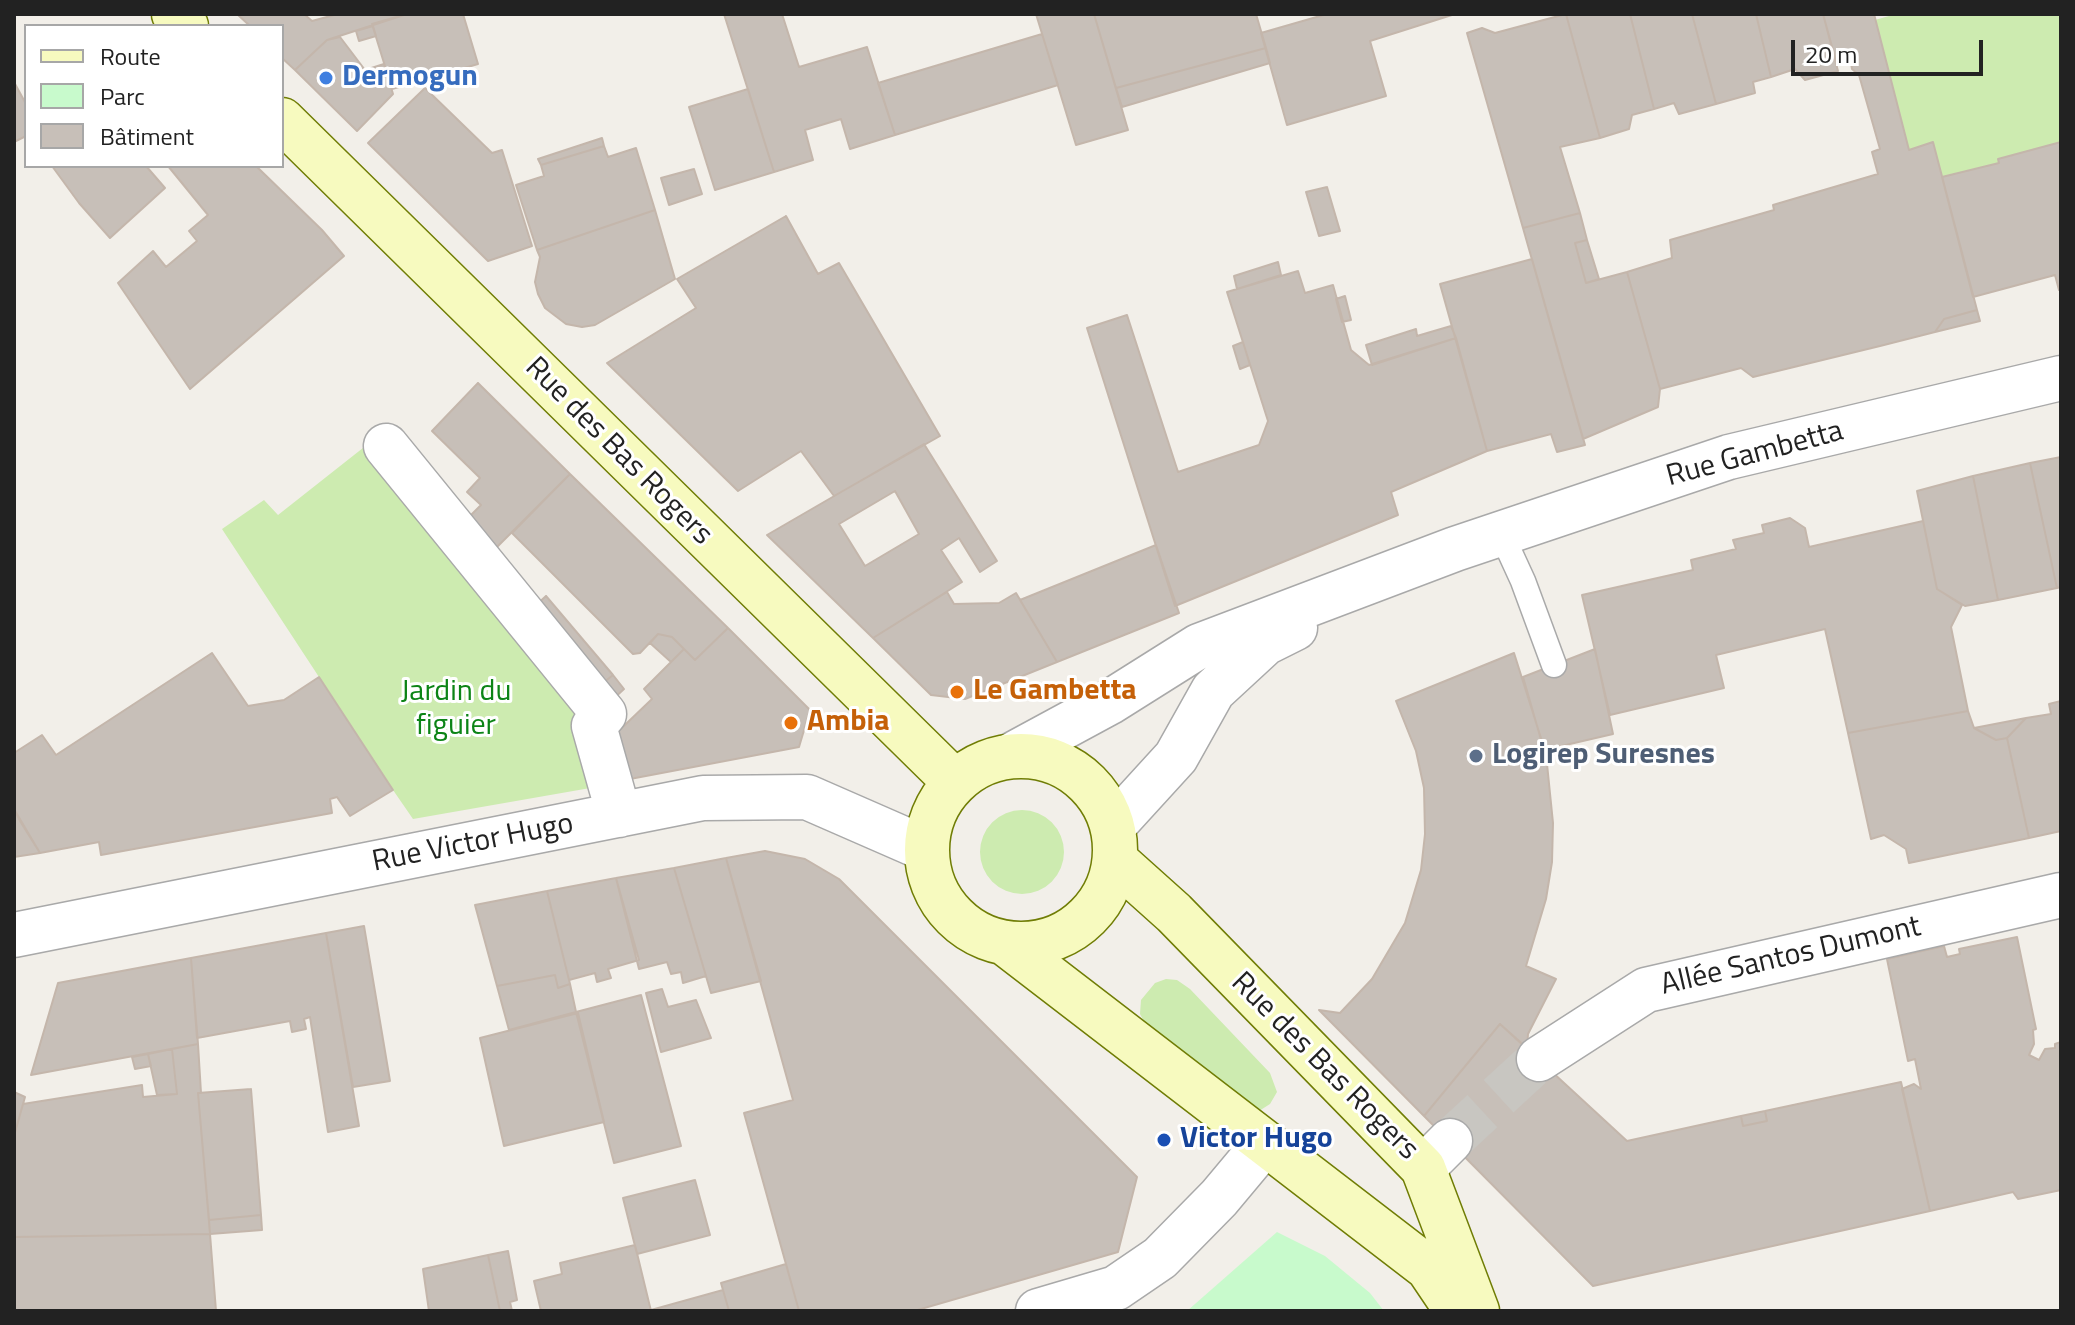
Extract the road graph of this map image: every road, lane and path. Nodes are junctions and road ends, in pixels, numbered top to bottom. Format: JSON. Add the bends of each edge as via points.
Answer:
{"nodes":[{"id":1,"x":284,"y":122,"type":"edge"},
{"id":2,"x":2061,"y":378,"type":"edge"},
{"id":3,"x":386,"y":446,"type":"dead end"},
{"id":4,"x":1501,"y":533,"type":"junction"},
{"id":5,"x":1455,"y":549,"type":"junction"},
{"id":6,"x":1554,"y":665,"type":"dead end"},
{"id":7,"x":1012,"y":755,"type":"junction"},
{"id":8,"x":955,"y":782,"type":"junction"},
{"id":9,"x":619,"y":815,"type":"junction"},
{"id":10,"x":1115,"y":843,"type":"junction"},
{"id":11,"x":926,"y":849,"type":"junction"},
{"id":12,"x":2061,"y":895,"type":"edge"},
{"id":13,"x":14,"y":935,"type":"edge"},
{"id":14,"x":1005,"y":943,"type":"junction"},
{"id":15,"x":1539,"y":1059,"type":"tunnel mouth"},
{"id":16,"x":1265,"y":1143,"type":"junction"},
{"id":17,"x":1038,"y":1311,"type":"edge"},
{"id":18,"x":1457,"y":1311,"type":"edge"},
{"id":19,"x":1477,"y":1311,"type":"edge"}],
"edges":[{"from":1,"to":8,"type":"street","name":"Rue des Bas Rogers"},
{"from":2,"to":4,"type":"street","name":"Rue Gambetta","via":[[1729,457]]},
{"from":3,"to":9,"type":"street","via":[[604,714],[594,726]]},
{"from":4,"to":5,"type":"street","name":"Rue Gambetta"},
{"from":4,"to":6,"type":"lane"},
{"from":5,"to":7,"type":"street","name":"Rue Gambetta","via":[[1199,646]]},
{"from":5,"to":10,"type":"street","name":"Rue Gambetta","via":[[1265,643],[1213,691],[1176,757]]},
{"from":7,"to":8,"type":"street","via":[[991,759]]},
{"from":7,"to":10,"type":"street","via":[[1064,765],[1086,781],[1103,801]]},
{"from":8,"to":11,"type":"street","via":[[930,824]]},
{"from":9,"to":11,"type":"street","name":"Rue Victor Hugo","via":[[703,798],[807,797]]},
{"from":9,"to":13,"type":"street","name":"Rue Victor Hugo"},
{"from":10,"to":14,"type":"street","via":[[1108,891],[1090,916],[1065,934],[1035,944]]},
{"from":10,"to":19,"type":"street","name":"Rue des Bas Rogers","via":[[1174,913],[1437,1154]]},
{"from":11,"to":14,"type":"street","via":[[930,875],[957,920],[979,935]]},
{"from":12,"to":15,"type":"street","name":"Allée Santos Dumont","via":[[1646,990]]},
{"from":14,"to":16,"type":"street"},
{"from":16,"to":17,"type":"street","via":[[1160,1258],[1116,1288]]},
{"from":16,"to":18,"type":"street","via":[[1428,1268]]}]}
